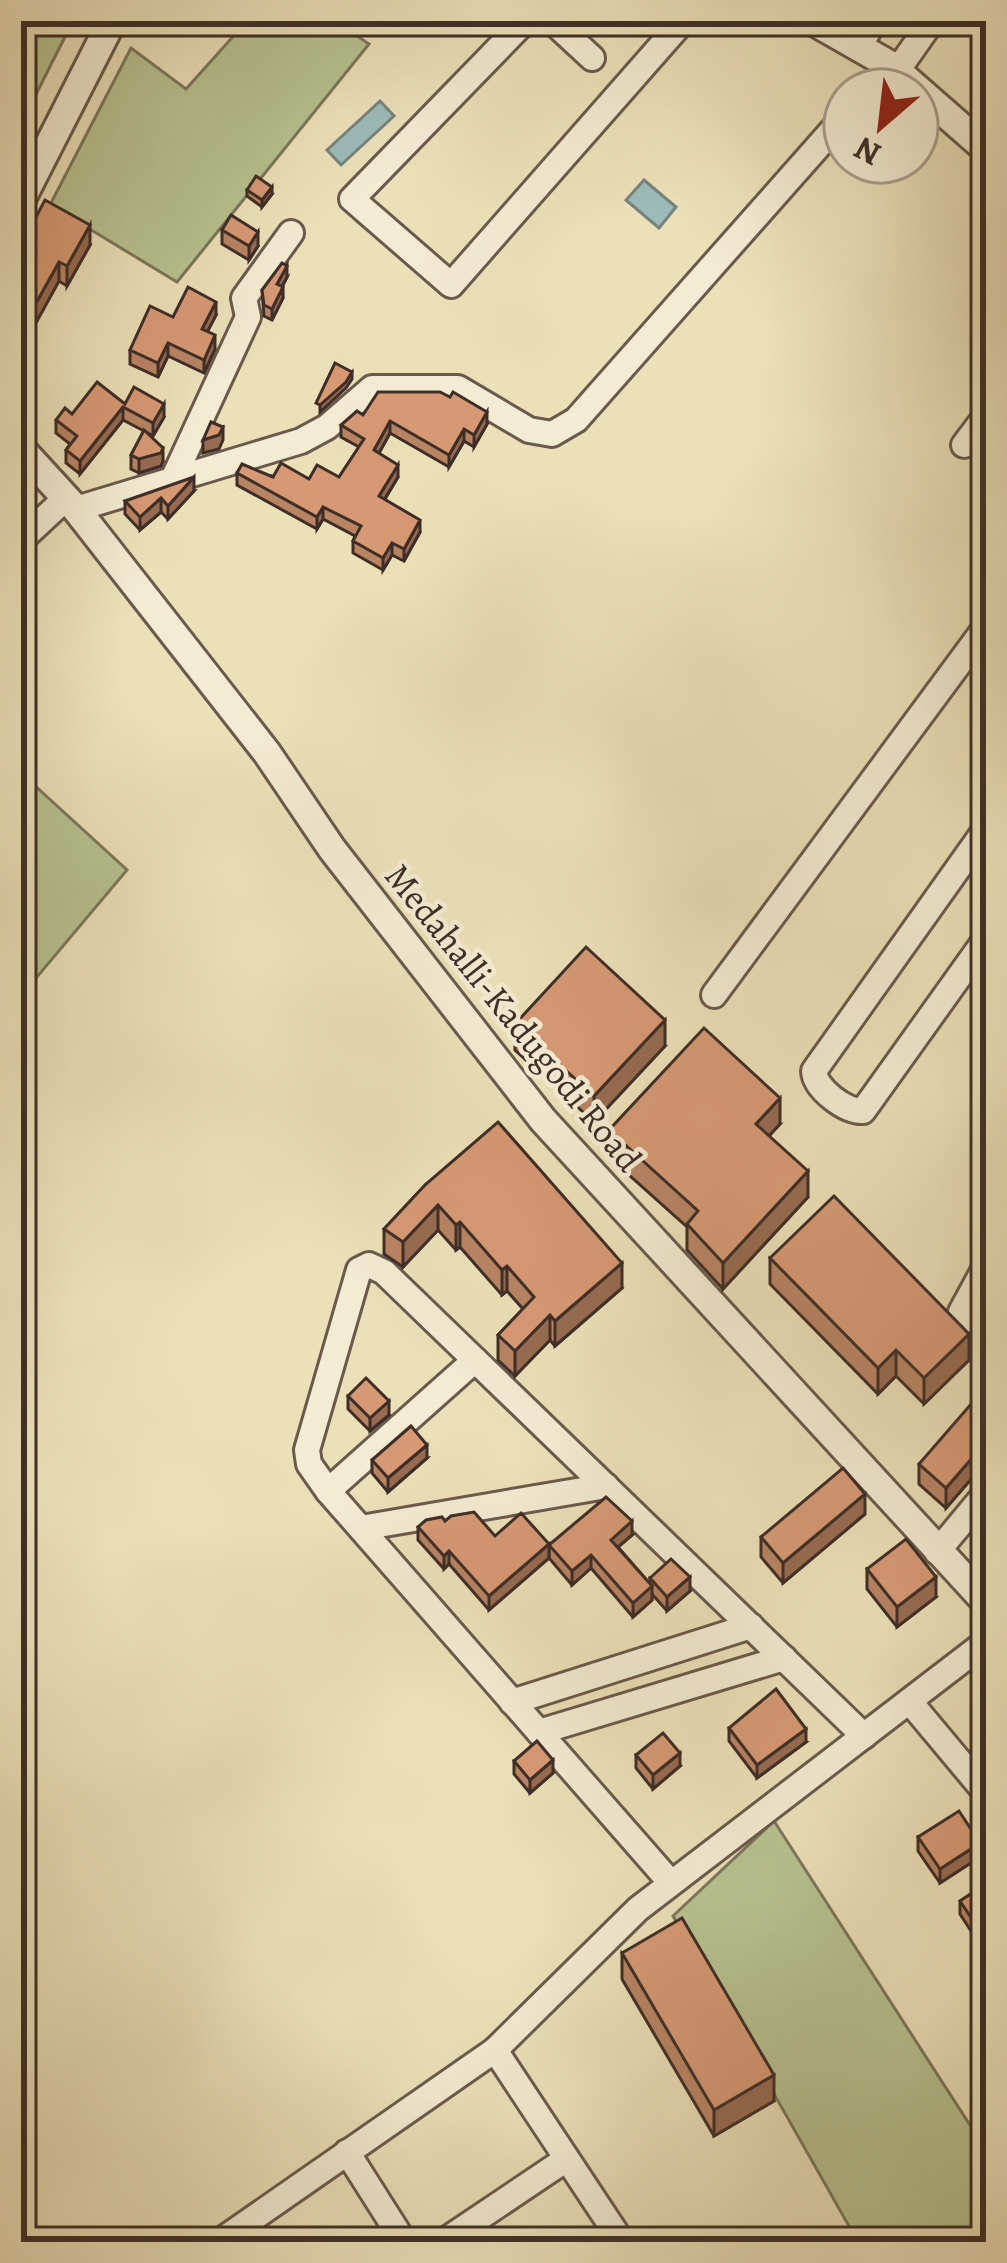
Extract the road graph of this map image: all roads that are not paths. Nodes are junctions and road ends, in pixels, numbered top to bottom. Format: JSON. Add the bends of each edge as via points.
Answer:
{"nodes":[{"id":1,"x":112,"y":21,"type":"edge"},
{"id":2,"x":524,"y":21,"type":"edge"},
{"id":3,"x":552,"y":21,"type":"edge"},
{"id":4,"x":683,"y":21,"type":"edge"},
{"id":5,"x":813,"y":21,"type":"edge"},
{"id":6,"x":874,"y":21,"type":"edge"},
{"id":7,"x":932,"y":21,"type":"edge"},
{"id":8,"x":860,"y":47,"type":"junction"},
{"id":9,"x":592,"y":58,"type":"dead end"},
{"id":10,"x":891,"y":66,"type":"edge"},
{"id":11,"x":896,"y":66,"type":"edge"},
{"id":12,"x":941,"y":109,"type":"edge"},
{"id":13,"x":821,"y":143,"type":"edge"},
{"id":14,"x":986,"y":148,"type":"edge"},
{"id":15,"x":21,"y":200,"type":"edge"},
{"id":16,"x":290,"y":233,"type":"dead end"},
{"id":17,"x":986,"y":416,"type":"edge"},
{"id":18,"x":964,"y":446,"type":"dead end"},
{"id":19,"x":21,"y":449,"type":"edge"},
{"id":20,"x":174,"y":477,"type":"junction"},
{"id":21,"x":71,"y":504,"type":"junction"},
{"id":22,"x":21,"y":540,"type":"edge"},
{"id":23,"x":986,"y":627,"type":"edge"},
{"id":24,"x":986,"y":829,"type":"edge"},
{"id":25,"x":986,"y":940,"type":"edge"},
{"id":26,"x":714,"y":995,"type":"dead end"},
{"id":27,"x":986,"y":1267,"type":"edge"},
{"id":28,"x":986,"y":1337,"type":"edge"},
{"id":29,"x":475,"y":1360,"type":"junction"},
{"id":30,"x":606,"y":1486,"type":"junction"},
{"id":31,"x":328,"y":1491,"type":"junction"},
{"id":32,"x":986,"y":1493,"type":"edge"},
{"id":33,"x":361,"y":1528,"type":"junction"},
{"id":34,"x":937,"y":1552,"type":"junction"},
{"id":35,"x":986,"y":1601,"type":"edge"},
{"id":36,"x":751,"y":1626,"type":"junction"},
{"id":37,"x":986,"y":1642,"type":"edge"},
{"id":38,"x":784,"y":1658,"type":"junction"},
{"id":39,"x":512,"y":1702,"type":"junction"},
{"id":40,"x":910,"y":1702,"type":"junction"},
{"id":41,"x":538,"y":1732,"type":"junction"},
{"id":42,"x":864,"y":1736,"type":"junction"},
{"id":43,"x":986,"y":1793,"type":"edge"},
{"id":44,"x":671,"y":1883,"type":"junction"},
{"id":45,"x":495,"y":2050,"type":"junction"},
{"id":46,"x":347,"y":2152,"type":"junction"},
{"id":47,"x":565,"y":2159,"type":"junction"},
{"id":48,"x":219,"y":2242,"type":"edge"},
{"id":49,"x":404,"y":2242,"type":"edge"},
{"id":50,"x":443,"y":2242,"type":"edge"},
{"id":51,"x":622,"y":2242,"type":"edge"}],
"edges":[{"from":1,"to":15,"type":"street"},
{"from":2,"to":4,"type":"street","via":[[352,199],[451,286]]},
{"from":3,"to":9,"type":"street"},
{"from":5,"to":8,"type":"street"},
{"from":6,"to":8,"type":"street"},
{"from":7,"to":11,"type":"street"},
{"from":8,"to":10,"type":"street"},
{"from":12,"to":14,"type":"street"},
{"from":13,"to":20,"type":"street","via":[[576,420],[552,434],[529,430],[458,388],[372,388],[301,441]]},
{"from":16,"to":20,"type":"street","via":[[244,298],[248,317]]},
{"from":17,"to":18,"type":"street"},
{"from":19,"to":21,"type":"street","name":"Medahalli-Kadugodi Road"},
{"from":20,"to":21,"type":"street"},
{"from":21,"to":22,"type":"street"},
{"from":21,"to":34,"type":"street","name":"Medahalli-Kadugodi Road","via":[[543,1120]]},
{"from":23,"to":26,"type":"street"},
{"from":24,"to":25,"type":"street","via":[[814,1071],[817,1084],[863,1111]]},
{"from":27,"to":28,"type":"street","via":[[962,1312]]},
{"from":29,"to":30,"type":"street"},
{"from":29,"to":31,"type":"street"},
{"from":29,"to":31,"type":"street","via":[[384,1272],[359,1270],[307,1450]]},
{"from":30,"to":33,"type":"street"},
{"from":30,"to":36,"type":"street"},
{"from":31,"to":33,"type":"street"},
{"from":32,"to":34,"type":"street"},
{"from":33,"to":39,"type":"street"},
{"from":34,"to":35,"type":"street","name":"Medahalli-Kadugodi Road"},
{"from":36,"to":38,"type":"street"},
{"from":36,"to":39,"type":"street"},
{"from":37,"to":40,"type":"street"},
{"from":38,"to":41,"type":"street"},
{"from":38,"to":42,"type":"street"},
{"from":39,"to":41,"type":"street"},
{"from":40,"to":42,"type":"street"},
{"from":40,"to":43,"type":"street"},
{"from":41,"to":44,"type":"street"},
{"from":42,"to":44,"type":"street"},
{"from":44,"to":45,"type":"street"},
{"from":45,"to":46,"type":"street"},
{"from":45,"to":47,"type":"street"},
{"from":46,"to":48,"type":"street"},
{"from":46,"to":49,"type":"street"},
{"from":47,"to":50,"type":"street"},
{"from":47,"to":51,"type":"street"}]}
